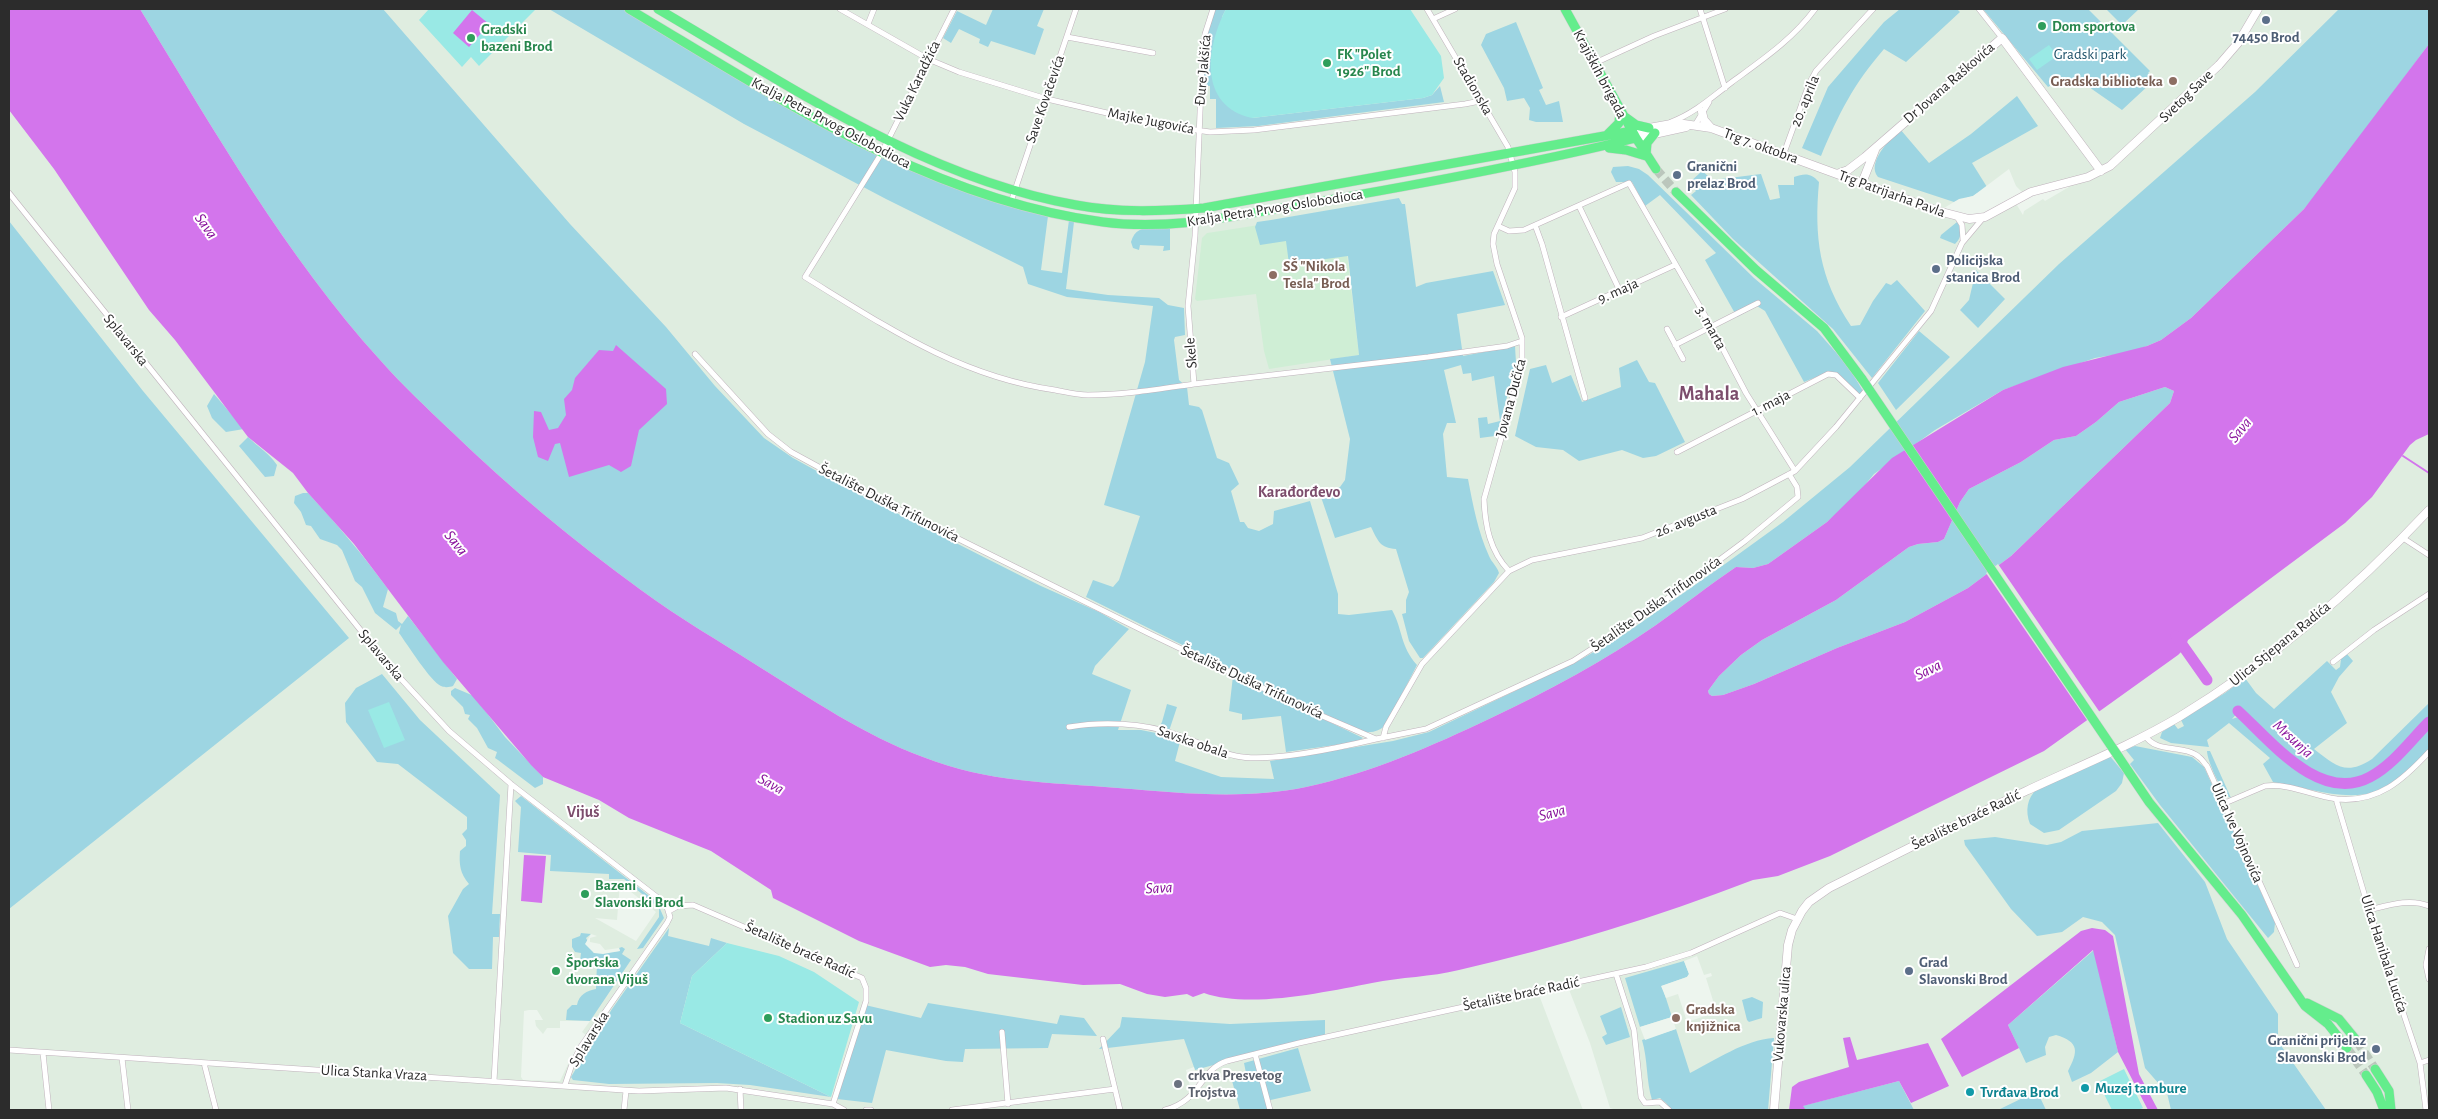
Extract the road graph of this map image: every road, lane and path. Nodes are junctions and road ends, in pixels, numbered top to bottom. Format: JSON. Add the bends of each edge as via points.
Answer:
{"nodes":[{"id":1,"x":629,"y":9,"type":"edge"},
{"id":2,"x":658,"y":9,"type":"edge"},
{"id":3,"x":840,"y":9,"type":"edge"},
{"id":4,"x":874,"y":9,"type":"edge"},
{"id":5,"x":1076,"y":9,"type":"edge"},
{"id":6,"x":1213,"y":9,"type":"edge"},
{"id":7,"x":1427,"y":9,"type":"edge"},
{"id":8,"x":1455,"y":9,"type":"edge"},
{"id":9,"x":1565,"y":9,"type":"edge"},
{"id":10,"x":1700,"y":9,"type":"edge"},
{"id":11,"x":1725,"y":9,"type":"edge"},
{"id":12,"x":1816,"y":9,"type":"edge"},
{"id":13,"x":1873,"y":9,"type":"edge"},
{"id":14,"x":1979,"y":9,"type":"edge"},
{"id":15,"x":2258,"y":9,"type":"edge"},
{"id":16,"x":952,"y":10,"type":"edge"},
{"id":17,"x":1703,"y":17,"type":"junction"},
{"id":18,"x":1433,"y":19,"type":"junction"},
{"id":19,"x":868,"y":24,"type":"junction"},
{"id":20,"x":703,"y":36,"type":"junction"},
{"id":21,"x":1067,"y":37,"type":"junction"},
{"id":22,"x":2002,"y":38,"type":"junction"},
{"id":23,"x":695,"y":48,"type":"junction"},
{"id":24,"x":1153,"y":53,"type":"dead end"},
{"id":25,"x":928,"y":59,"type":"junction"},
{"id":26,"x":1595,"y":63,"type":"junction"},
{"id":27,"x":1725,"y":88,"type":"junction"},
{"id":28,"x":1480,"y":97,"type":"junction"},
{"id":29,"x":1047,"y":99,"type":"junction"},
{"id":30,"x":1620,"y":111,"type":"junction"},
{"id":31,"x":1699,"y":112,"type":"junction"},
{"id":32,"x":1666,"y":124,"type":"junction"},
{"id":33,"x":1695,"y":126,"type":"junction"},
{"id":34,"x":1711,"y":128,"type":"junction"},
{"id":35,"x":1198,"y":130,"type":"junction"},
{"id":36,"x":1652,"y":130,"type":"junction"},
{"id":37,"x":1634,"y":135,"type":"junction"},
{"id":38,"x":1605,"y":137,"type":"junction"},
{"id":39,"x":888,"y":141,"type":"junction"},
{"id":40,"x":1877,"y":146,"type":"junction"},
{"id":41,"x":1590,"y":148,"type":"junction"},
{"id":42,"x":882,"y":154,"type":"junction"},
{"id":43,"x":1510,"y":154,"type":"junction"},
{"id":44,"x":1784,"y":154,"type":"junction"},
{"id":45,"x":1646,"y":156,"type":"junction"},
{"id":46,"x":1514,"y":166,"type":"junction"},
{"id":47,"x":1656,"y":169,"type":"tunnel mouth"},
{"id":48,"x":1827,"y":170,"type":"joint"},
{"id":49,"x":2101,"y":171,"type":"junction"},
{"id":50,"x":1837,"y":174,"type":"junction"},
{"id":51,"x":1862,"y":183,"type":"junction"},
{"id":52,"x":1014,"y":189,"type":"junction"},
{"id":53,"x":1676,"y":192,"type":"tunnel mouth"},
{"id":54,"x":9,"y":193,"type":"edge"},
{"id":55,"x":1011,"y":202,"type":"junction"},
{"id":56,"x":1579,"y":206,"type":"junction"},
{"id":57,"x":1196,"y":208,"type":"junction"},
{"id":58,"x":1957,"y":217,"type":"junction"},
{"id":59,"x":1985,"y":217,"type":"junction"},
{"id":60,"x":1196,"y":223,"type":"junction"},
{"id":61,"x":1535,"y":225,"type":"junction"},
{"id":62,"x":1498,"y":226,"type":"junction"},
{"id":63,"x":1962,"y":243,"type":"junction"},
{"id":64,"x":1958,"y":251,"type":"joint"},
{"id":65,"x":1676,"y":266,"type":"junction"},
{"id":66,"x":1620,"y":291,"type":"junction"},
{"id":67,"x":1758,"y":303,"type":"dead end"},
{"id":68,"x":1561,"y":317,"type":"junction"},
{"id":69,"x":1711,"y":326,"type":"junction"},
{"id":70,"x":1667,"y":329,"type":"dead end"},
{"id":71,"x":1522,"y":341,"type":"junction"},
{"id":72,"x":1675,"y":345,"type":"junction"},
{"id":73,"x":695,"y":354,"type":"dead end"},
{"id":74,"x":1682,"y":359,"type":"dead end"},
{"id":75,"x":1194,"y":384,"type":"junction"},
{"id":76,"x":1585,"y":398,"type":"dead end"},
{"id":77,"x":1860,"y":398,"type":"junction"},
{"id":78,"x":1757,"y":410,"type":"junction"},
{"id":79,"x":1677,"y":452,"type":"dead end"},
{"id":80,"x":1795,"y":471,"type":"junction"},
{"id":81,"x":1789,"y":474,"type":"junction"},
{"id":82,"x":2429,"y":510,"type":"edge"},
{"id":83,"x":2403,"y":538,"type":"junction"},
{"id":84,"x":2429,"y":555,"type":"edge"},
{"id":85,"x":1510,"y":571,"type":"junction"},
{"id":86,"x":2429,"y":594,"type":"edge"},
{"id":87,"x":2333,"y":662,"type":"dead end"},
{"id":88,"x":1069,"y":727,"type":"dead end"},
{"id":89,"x":2145,"y":735,"type":"junction"},
{"id":90,"x":1383,"y":738,"type":"junction"},
{"id":91,"x":1376,"y":739,"type":"junction"},
{"id":92,"x":2429,"y":752,"type":"edge"},
{"id":93,"x":511,"y":784,"type":"junction"},
{"id":94,"x":2336,"y":798,"type":"junction"},
{"id":95,"x":2225,"y":804,"type":"junction"},
{"id":96,"x":2429,"y":906,"type":"edge"},
{"id":97,"x":2369,"y":910,"type":"junction"},
{"id":98,"x":669,"y":911,"type":"junction"},
{"id":99,"x":1797,"y":919,"type":"junction"},
{"id":100,"x":2429,"y":950,"type":"edge"},
{"id":101,"x":2297,"y":965,"type":"dead end"},
{"id":102,"x":1616,"y":974,"type":"junction"},
{"id":103,"x":2429,"y":979,"type":"edge"},
{"id":104,"x":2299,"y":996,"type":"junction"},
{"id":105,"x":1002,"y":1032,"type":"dead end"},
{"id":106,"x":1103,"y":1039,"type":"dead end"},
{"id":107,"x":2356,"y":1041,"type":"tunnel mouth"},
{"id":108,"x":2347,"y":1048,"type":"tunnel mouth"},
{"id":109,"x":9,"y":1050,"type":"edge"},
{"id":110,"x":43,"y":1053,"type":"junction"},
{"id":111,"x":1255,"y":1054,"type":"junction"},
{"id":112,"x":122,"y":1058,"type":"junction"},
{"id":113,"x":2429,"y":1060,"type":"edge"},
{"id":114,"x":204,"y":1063,"type":"junction"},
{"id":115,"x":2420,"y":1063,"type":"junction"},
{"id":116,"x":2375,"y":1069,"type":"tunnel mouth"},
{"id":117,"x":2366,"y":1075,"type":"tunnel mouth"},
{"id":118,"x":494,"y":1081,"type":"junction"},
{"id":119,"x":565,"y":1085,"type":"junction"},
{"id":120,"x":740,"y":1089,"type":"junction"},
{"id":121,"x":1115,"y":1089,"type":"junction"},
{"id":122,"x":626,"y":1091,"type":"junction"},
{"id":123,"x":832,"y":1104,"type":"junction"},
{"id":124,"x":1008,"y":1104,"type":"junction"},
{"id":125,"x":994,"y":1108,"type":"edge"},
{"id":126,"x":49,"y":1110,"type":"edge"},
{"id":127,"x":128,"y":1110,"type":"edge"},
{"id":128,"x":216,"y":1110,"type":"edge"},
{"id":129,"x":624,"y":1110,"type":"edge"},
{"id":130,"x":741,"y":1110,"type":"edge"},
{"id":131,"x":844,"y":1110,"type":"edge"},
{"id":132,"x":866,"y":1110,"type":"edge"},
{"id":133,"x":871,"y":1110,"type":"edge"},
{"id":134,"x":952,"y":1110,"type":"edge"},
{"id":135,"x":1120,"y":1110,"type":"edge"},
{"id":136,"x":1165,"y":1110,"type":"edge"},
{"id":137,"x":1270,"y":1110,"type":"edge"},
{"id":138,"x":1669,"y":1110,"type":"edge"},
{"id":139,"x":1774,"y":1110,"type":"edge"},
{"id":140,"x":2384,"y":1110,"type":"edge"},
{"id":141,"x":2391,"y":1110,"type":"edge"},
{"id":142,"x":2426,"y":1110,"type":"edge"}],
"edges":[{"from":1,"to":23,"type":"main road","name":"Kralja Petra Prvog Oslobodioca"},
{"from":2,"to":20,"type":"main road","name":"Kralja Petra Prvog Oslobodioca"},
{"from":3,"to":19,"type":"street","name":"Majke Jugovića"},
{"from":4,"to":19,"type":"street"},
{"from":5,"to":21,"type":"street","name":"Save Kovačevića"},
{"from":6,"to":35,"type":"street","name":"Đure Jakšića","via":[[1205,34]]},
{"from":7,"to":18,"type":"street","name":"Stadionska"},
{"from":8,"to":18,"type":"street"},
{"from":9,"to":26,"type":"main road","name":"Krajiških brigada"},
{"from":10,"to":17,"type":"street"},
{"from":11,"to":17,"type":"street"},
{"from":12,"to":27,"type":"street","via":[[1782,44]]},
{"from":13,"to":44,"type":"street","name":"20. aprila","via":[[1816,71]]},
{"from":14,"to":22,"type":"street"},
{"from":15,"to":49,"type":"street","name":"Svetog Save","via":[[2238,43],[2219,66],[2128,152]]},
{"from":16,"to":25,"type":"street","name":"Vuka Karadžića"},
{"from":17,"to":26,"type":"street"},
{"from":17,"to":27,"type":"street"},
{"from":18,"to":28,"type":"street","name":"Stadionska"},
{"from":19,"to":25,"type":"street","name":"Majke Jugovića"},
{"from":20,"to":23,"type":"main road"},
{"from":20,"to":39,"type":"main road","name":"Kralja Petra Prvog Oslobodioca"},
{"from":21,"to":24,"type":"street"},
{"from":21,"to":29,"type":"street","name":"Save Kovačevića"},
{"from":22,"to":40,"type":"street","name":"Dr Jovana Raškovića"},
{"from":22,"to":49,"type":"street","name":"Dr Jovana Raškovića"},
{"from":23,"to":42,"type":"main road","name":"Kralja Petra Prvog Oslobodioca"},
{"from":25,"to":29,"type":"street","name":"Majke Jugovića"},
{"from":25,"to":39,"type":"street","name":"Vuka Karadžića"},
{"from":26,"to":30,"type":"main road","name":"Krajiških brigada"},
{"from":27,"to":31,"type":"street"},
{"from":28,"to":35,"type":"street","name":"Majke Jugovića","via":[[1465,104],[1254,130]]},
{"from":28,"to":43,"type":"street","name":"Stadionska"},
{"from":29,"to":35,"type":"street","name":"Majke Jugovića","via":[[1154,124]]},
{"from":29,"to":52,"type":"street","name":"Save Kovačevića"},
{"from":30,"to":36,"type":"main road","via":[[1631,122]]},
{"from":30,"to":37,"type":"main road","name":"Krajiških brigada"},
{"from":30,"to":38,"type":"main road","via":[[1618,123]]},
{"from":31,"to":32,"type":"street"},
{"from":31,"to":33,"type":"street"},
{"from":31,"to":34,"type":"street"},
{"from":32,"to":33,"type":"street","name":"Trg 7. oktobra"},
{"from":32,"to":36,"type":"street","name":"Trg 7. oktobra"},
{"from":33,"to":34,"type":"street","name":"Trg 7. oktobra"},
{"from":33,"to":36,"type":"street"},
{"from":34,"to":44,"type":"street","name":"Trg 7. oktobra"},
{"from":35,"to":57,"type":"street","name":"Đure Jakšića"},
{"from":36,"to":37,"type":"street"},
{"from":36,"to":45,"type":"main road"},
{"from":37,"to":38,"type":"main road","name":"Kralja Petra Prvog Oslobodioca"},
{"from":37,"to":41,"type":"main road","name":"Kralja Petra Prvog Oslobodioca"},
{"from":37,"to":45,"type":"main road","name":"Krajiških brigada"},
{"from":38,"to":43,"type":"main road","name":"Kralja Petra Prvog Oslobodioca"},
{"from":39,"to":42,"type":"street","name":"Vuka Karadžića"},
{"from":39,"to":52,"type":"main road","name":"Kralja Petra Prvog Oslobodioca"},
{"from":40,"to":50,"type":"street","name":"Dr Jovana Raškovića","via":[[1848,170]]},
{"from":40,"to":51,"type":"street"},
{"from":41,"to":45,"type":"main road","via":[[1615,148]]},
{"from":41,"to":46,"type":"main road","name":"Kralja Petra Prvog Oslobodioca"},
{"from":42,"to":55,"type":"main road","name":"Kralja Petra Prvog Oslobodioca","via":[[931,175]]},
{"from":42,"to":75,"type":"street","name":"Vuka Karadžića","via":[[805,277],[898,334],[989,376],[1087,395]]},
{"from":43,"to":46,"type":"street","name":"Stadionska"},
{"from":43,"to":57,"type":"main road","name":"Kralja Petra Prvog Oslobodioca"},
{"from":44,"to":48,"type":"street","name":"Trg 7. oktobra"},
{"from":45,"to":47,"type":"main road","name":"Krajiških brigada"},
{"from":46,"to":60,"type":"main road","name":"Kralja Petra Prvog Oslobodioca"},
{"from":46,"to":62,"type":"street","name":"Jovana Dučića","via":[[1515,188]]},
{"from":48,"to":50,"type":"street","name":"Trg Patrijarha Pavla"},
{"from":49,"to":59,"type":"street","name":"Trg Patrijarha Pavla","via":[[2031,192]]},
{"from":50,"to":51,"type":"street","name":"Trg Patrijarha Pavla"},
{"from":51,"to":58,"type":"street","name":"Trg Patrijarha Pavla"},
{"from":52,"to":55,"type":"street","name":"Save Kovačevića"},
{"from":52,"to":57,"type":"main road","name":"Kralja Petra Prvog Oslobodioca","via":[[1077,206],[1163,211]]},
{"from":53,"to":104,"type":"main road","bridge":true,"via":[[1756,270],[1824,328],[1862,378],[2150,802],[2242,915]]},
{"from":54,"to":93,"type":"street","name":"Splavarska","via":[[391,668],[449,731]]},
{"from":55,"to":60,"type":"main road","name":"Kralja Petra Prvog Oslobodioca","via":[[1102,222]]},
{"from":56,"to":61,"type":"street"},
{"from":56,"to":65,"type":"street","name":"3. marta","via":[[1629,183]]},
{"from":56,"to":66,"type":"street"},
{"from":57,"to":60,"type":"street","name":"Đure Jakšića"},
{"from":58,"to":59,"type":"street","name":"Trg Patrijarha Pavla"},
{"from":58,"to":63,"type":"street","name":"Trg Patrijarha Pavla","via":[[1963,230]]},
{"from":59,"to":63,"type":"street","name":"Trg Patrijarha Pavla"},
{"from":60,"to":75,"type":"street","name":"Skele","via":[[1188,306]]},
{"from":61,"to":62,"type":"street","via":[[1514,232]]},
{"from":61,"to":68,"type":"street"},
{"from":62,"to":71,"type":"street","name":"Jovana Dučića","via":[[1492,239],[1493,251]]},
{"from":63,"to":64,"type":"street","name":"Trg Patrijarha Pavla"},
{"from":64,"to":77,"type":"street","name":"26. avgusta","via":[[1931,311]]},
{"from":65,"to":66,"type":"street","name":"9. maja"},
{"from":65,"to":69,"type":"street","name":"3. marta"},
{"from":66,"to":68,"type":"street","name":"9. maja"},
{"from":67,"to":69,"type":"street"},
{"from":68,"to":76,"type":"street"},
{"from":69,"to":72,"type":"street"},
{"from":69,"to":78,"type":"street","name":"3. marta"},
{"from":70,"to":72,"type":"street"},
{"from":71,"to":75,"type":"street","name":"Skele","via":[[1456,353]]},
{"from":71,"to":85,"type":"street","name":"Jovana Dučića","via":[[1522,364],[1484,499],[1494,552]]},
{"from":72,"to":74,"type":"street"},
{"from":73,"to":91,"type":"street","name":"Šetalište Duška Trifunovića","via":[[768,434],[796,454],[872,496],[1148,633]]},
{"from":77,"to":78,"type":"street","name":"1. maja","via":[[1836,374],[1828,374]]},
{"from":77,"to":80,"type":"street","name":"26. avgusta"},
{"from":78,"to":79,"type":"street","name":"1. maja"},
{"from":78,"to":80,"type":"street","name":"3. marta"},
{"from":80,"to":81,"type":"street","name":"26. avgusta"},
{"from":81,"to":85,"type":"street","name":"26. avgusta","via":[[1742,499],[1642,538],[1532,560]]},
{"from":81,"to":90,"type":"street","name":"Šetalište Duška Trifunovića","via":[[1797,487],[1798,497],[1745,541],[1610,638],[1563,666],[1437,725]]},
{"from":82,"to":83,"type":"street","name":"Ulica Stjepana Radića"},
{"from":83,"to":84,"type":"street"},
{"from":83,"to":89,"type":"street","name":"Ulica Stjepana Radića","via":[[2314,618],[2247,672]]},
{"from":85,"to":90,"type":"street","name":"26. avgusta","via":[[1422,664]]},
{"from":86,"to":87,"type":"street","via":[[2397,613]]},
{"from":88,"to":91,"type":"street","name":"Savska obala","via":[[1138,726],[1157,729],[1243,758],[1271,757]]},
{"from":89,"to":95,"type":"street","name":"Ulica Ive Vojnovića","via":[[2152,744],[2199,757]]},
{"from":89,"to":99,"type":"street","name":"Šetalište braće Radić","via":[[1829,888],[1809,902]]},
{"from":90,"to":91,"type":"street","name":"Šetalište Duška Trifunovića"},
{"from":92,"to":94,"type":"street","via":[[2385,791],[2358,798]]},
{"from":93,"to":98,"type":"street","name":"Splavarska","via":[[666,904]]},
{"from":93,"to":118,"type":"street"},
{"from":94,"to":95,"type":"street","via":[[2300,789],[2265,786]]},
{"from":94,"to":97,"type":"street","name":"Ulica Hanibala Lucića"},
{"from":95,"to":101,"type":"street","name":"Ulica Ive Vojnovića"},
{"from":96,"to":97,"type":"street","via":[[2402,902]]},
{"from":97,"to":115,"type":"street","name":"Ulica Hanibala Lucića"},
{"from":98,"to":119,"type":"street","name":"Splavarska","via":[[667,923],[580,1048]]},
{"from":98,"to":123,"type":"street","name":"Šetalište braće Radić","via":[[678,906],[693,905],[862,978],[866,1000]]},
{"from":99,"to":102,"type":"street","name":"Šetalište braće Radić","via":[[1780,913],[1691,953]]},
{"from":99,"to":139,"type":"street","name":"Vukovarska ulica","via":[[1788,945]]},
{"from":100,"to":103,"type":"street","via":[[2426,966]]},
{"from":102,"to":111,"type":"street","name":"Šetalište braće Radić"},
{"from":102,"to":138,"type":"street","via":[[1634,1030],[1643,1101],[1648,1104],[1664,1103]]},
{"from":104,"to":107,"type":"main road","via":[[2340,1019]]},
{"from":104,"to":108,"type":"main road","via":[[2307,1008],[2332,1028]]},
{"from":105,"to":124,"type":"street"},
{"from":106,"to":121,"type":"street"},
{"from":109,"to":110,"type":"street","name":"Ulica Stanka Vraza"},
{"from":110,"to":112,"type":"street","name":"Ulica Stanka Vraza"},
{"from":110,"to":126,"type":"street"},
{"from":111,"to":136,"type":"street","name":"Šetalište braće Radić","via":[[1215,1066],[1187,1101]]},
{"from":111,"to":137,"type":"street"},
{"from":112,"to":114,"type":"street","name":"Ulica Stanka Vraza"},
{"from":112,"to":127,"type":"street"},
{"from":113,"to":115,"type":"street"},
{"from":114,"to":118,"type":"street","name":"Ulica Stanka Vraza"},
{"from":114,"to":128,"type":"street"},
{"from":115,"to":142,"type":"street","name":"Ulica Hanibala Lucića"},
{"from":116,"to":141,"type":"main road","via":[[2390,1092]]},
{"from":117,"to":140,"type":"main road"},
{"from":118,"to":119,"type":"street","name":"Ulica Stanka Vraza"},
{"from":119,"to":122,"type":"street","name":"Ulica Stanka Vraza"},
{"from":120,"to":122,"type":"street","name":"Ulica Stanka Vraza"},
{"from":120,"to":123,"type":"street","name":"Ulica Stanka Vraza"},
{"from":120,"to":130,"type":"street"},
{"from":121,"to":124,"type":"street"},
{"from":121,"to":135,"type":"street"},
{"from":122,"to":129,"type":"street"},
{"from":123,"to":131,"type":"street","name":"Ulica Stanka Vraza"},
{"from":124,"to":125,"type":"street"},
{"from":125,"to":134,"type":"street"},
{"from":132,"to":133,"type":"street"}]}
